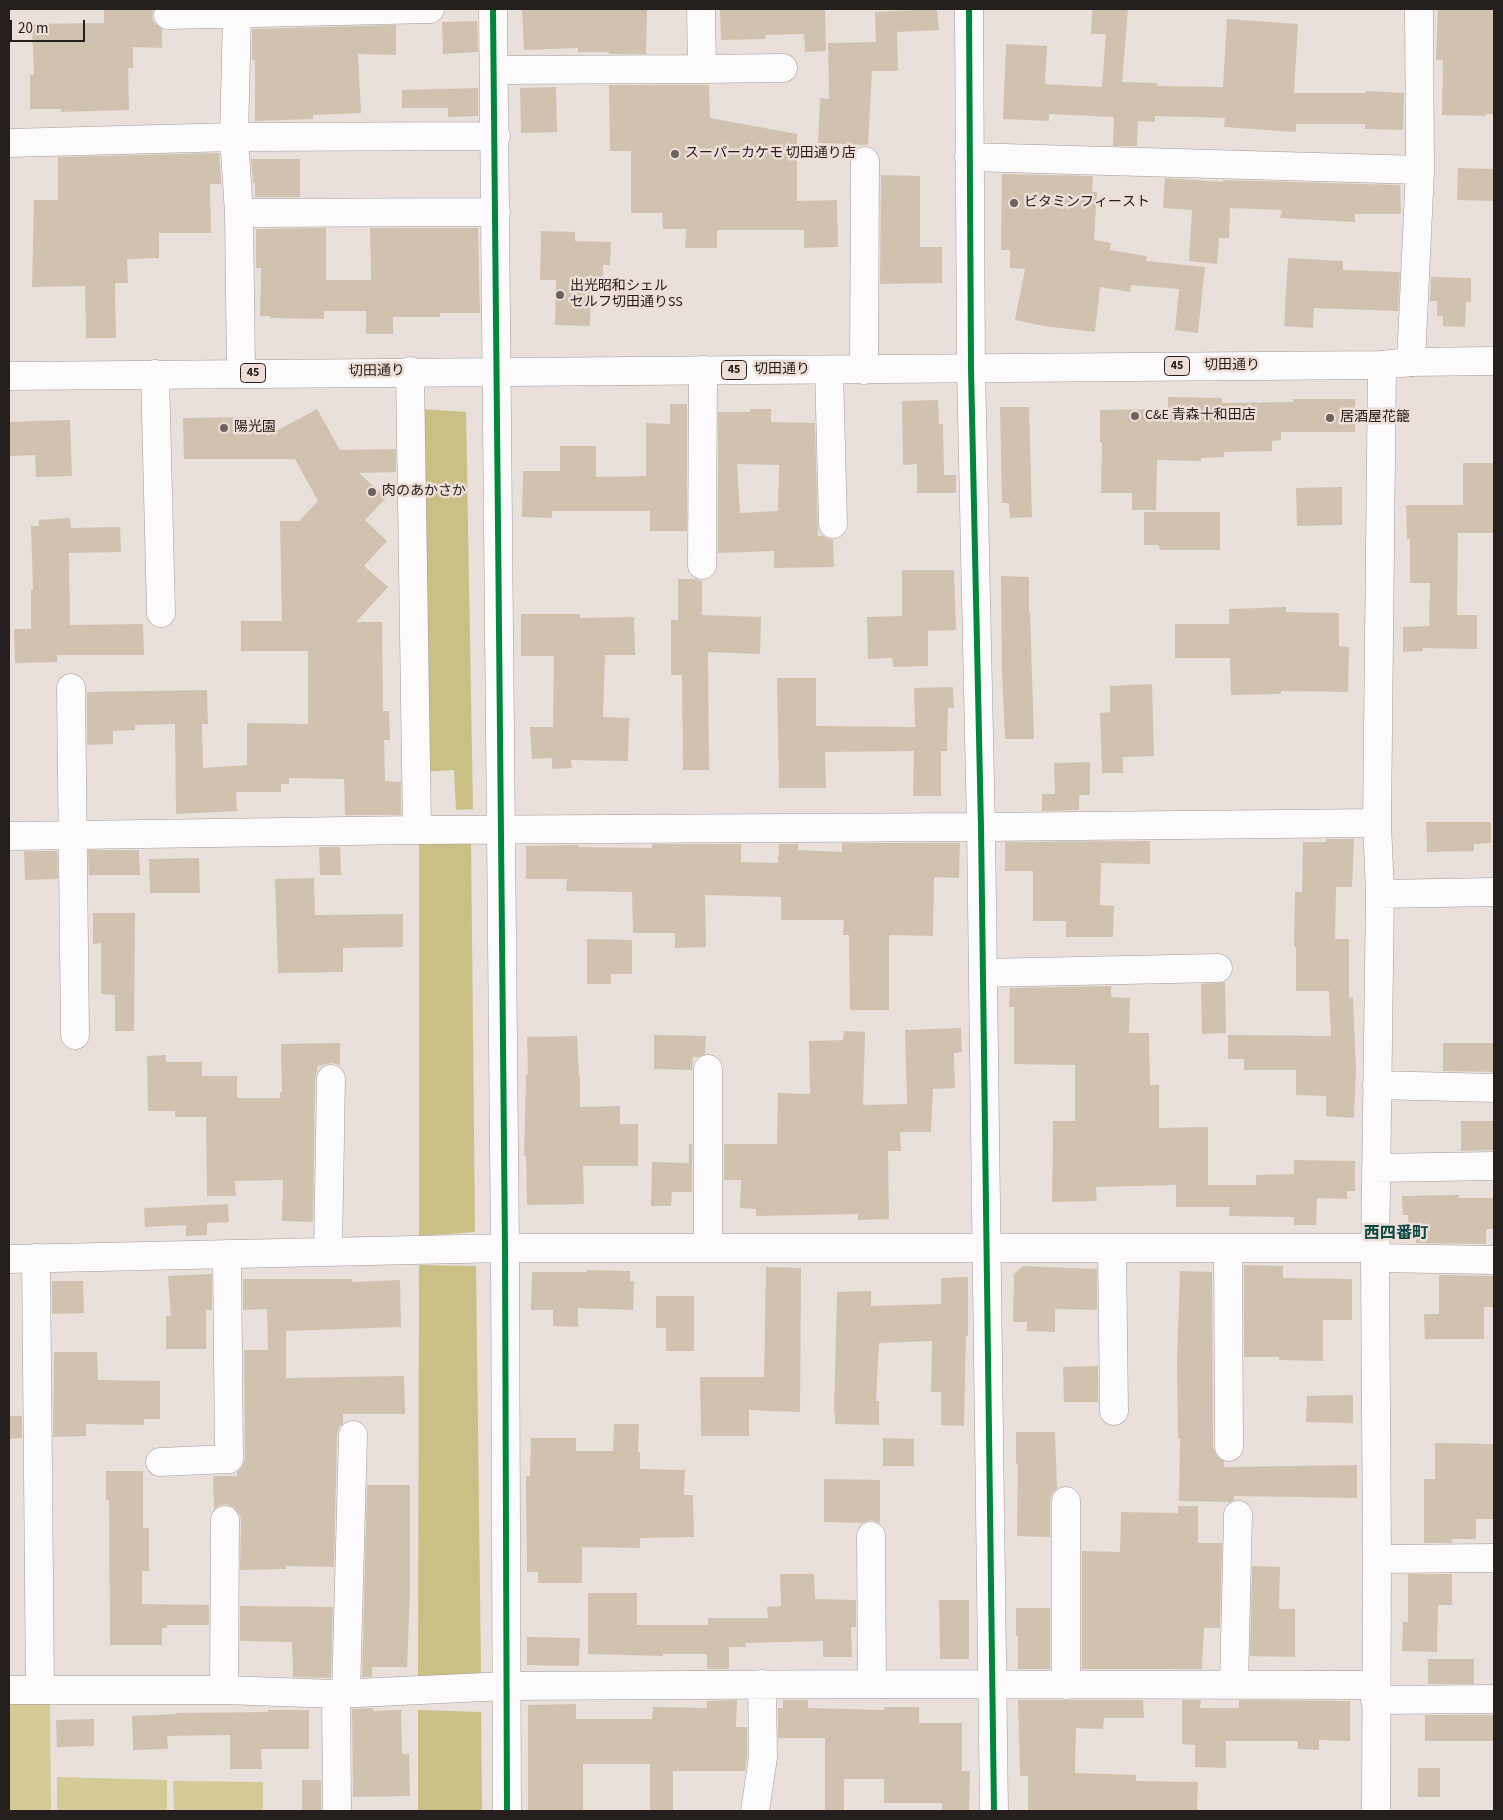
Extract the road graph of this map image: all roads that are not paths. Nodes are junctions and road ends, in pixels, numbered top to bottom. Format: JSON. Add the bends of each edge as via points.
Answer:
{"nodes":[{"id":1,"x":430,"y":9,"type":"edge"},
{"id":2,"x":493,"y":9,"type":"edge"},
{"id":3,"x":701,"y":9,"type":"edge"},
{"id":4,"x":969,"y":9,"type":"edge"},
{"id":5,"x":1419,"y":9,"type":"edge"},
{"id":6,"x":237,"y":14,"type":"junction"},
{"id":7,"x":168,"y":15,"type":"dead end"},
{"id":8,"x":783,"y":68,"type":"dead end"},
{"id":9,"x":702,"y":69,"type":"junction"},
{"id":10,"x":495,"y":70,"type":"junction"},
{"id":11,"x":496,"y":136,"type":"junction"},
{"id":12,"x":234,"y":137,"type":"junction"},
{"id":13,"x":9,"y":142,"type":"edge"},
{"id":14,"x":969,"y":157,"type":"junction"},
{"id":15,"x":864,"y":161,"type":"dead end"},
{"id":16,"x":1420,"y":170,"type":"junction"},
{"id":17,"x":496,"y":212,"type":"junction"},
{"id":18,"x":238,"y":213,"type":"junction"},
{"id":19,"x":1494,"y":360,"type":"edge"},
{"id":20,"x":1411,"y":362,"type":"junction"},
{"id":21,"x":1382,"y":365,"type":"junction"},
{"id":22,"x":971,"y":368,"type":"junction"},
{"id":23,"x":703,"y":370,"type":"junction"},
{"id":24,"x":830,"y":370,"type":"junction"},
{"id":25,"x":864,"y":370,"type":"junction"},
{"id":26,"x":410,"y":371,"type":"junction"},
{"id":27,"x":497,"y":371,"type":"junction"},
{"id":28,"x":241,"y":373,"type":"junction"},
{"id":29,"x":155,"y":374,"type":"junction"},
{"id":30,"x":9,"y":376,"type":"edge"},
{"id":31,"x":833,"y":524,"type":"dead end"},
{"id":32,"x":702,"y":565,"type":"dead end"},
{"id":33,"x":161,"y":613,"type":"dead end"},
{"id":34,"x":71,"y":688,"type":"dead end"},
{"id":35,"x":1377,"y":823,"type":"junction"},
{"id":36,"x":981,"y":827,"type":"junction"},
{"id":37,"x":500,"y":829,"type":"junction"},
{"id":38,"x":416,"y":830,"type":"junction"},
{"id":39,"x":73,"y":834,"type":"junction"},
{"id":40,"x":9,"y":836,"type":"edge"},
{"id":41,"x":1494,"y":892,"type":"edge"},
{"id":42,"x":1380,"y":894,"type":"junction"},
{"id":43,"x":1218,"y":968,"type":"dead end"},
{"id":44,"x":983,"y":973,"type":"junction"},
{"id":45,"x":75,"y":1034,"type":"dead end"},
{"id":46,"x":708,"y":1069,"type":"dead end"},
{"id":47,"x":332,"y":1079,"type":"dead end"},
{"id":48,"x":1377,"y":1085,"type":"junction"},
{"id":49,"x":1494,"y":1088,"type":"edge"},
{"id":50,"x":1494,"y":1166,"type":"edge"},
{"id":51,"x":1376,"y":1168,"type":"junction"},
{"id":52,"x":504,"y":1248,"type":"junction"},
{"id":53,"x":708,"y":1248,"type":"junction"},
{"id":54,"x":986,"y":1248,"type":"junction"},
{"id":55,"x":1112,"y":1248,"type":"junction"},
{"id":56,"x":1228,"y":1248,"type":"junction"},
{"id":57,"x":328,"y":1252,"type":"junction"},
{"id":58,"x":1376,"y":1253,"type":"junction"},
{"id":59,"x":227,"y":1254,"type":"junction"},
{"id":60,"x":36,"y":1258,"type":"junction"},
{"id":61,"x":9,"y":1259,"type":"edge"},
{"id":62,"x":1494,"y":1260,"type":"edge"},
{"id":63,"x":1114,"y":1411,"type":"dead end"},
{"id":64,"x":353,"y":1435,"type":"dead end"},
{"id":65,"x":1229,"y":1447,"type":"dead end"},
{"id":66,"x":160,"y":1462,"type":"dead end"},
{"id":67,"x":1066,"y":1501,"type":"dead end"},
{"id":68,"x":1238,"y":1515,"type":"dead end"},
{"id":69,"x":225,"y":1520,"type":"dead end"},
{"id":70,"x":871,"y":1536,"type":"dead end"},
{"id":71,"x":1494,"y":1558,"type":"edge"},
{"id":72,"x":1377,"y":1559,"type":"junction"},
{"id":73,"x":762,"y":1684,"type":"junction"},
{"id":74,"x":872,"y":1684,"type":"junction"},
{"id":75,"x":992,"y":1684,"type":"junction"},
{"id":76,"x":1066,"y":1684,"type":"junction"},
{"id":77,"x":1234,"y":1684,"type":"junction"},
{"id":78,"x":506,"y":1686,"type":"junction"},
{"id":79,"x":9,"y":1690,"type":"edge"},
{"id":80,"x":40,"y":1690,"type":"junction"},
{"id":81,"x":224,"y":1690,"type":"junction"},
{"id":82,"x":1375,"y":1692,"type":"junction"},
{"id":83,"x":341,"y":1693,"type":"junction"},
{"id":84,"x":1494,"y":1699,"type":"edge"},
{"id":85,"x":337,"y":1811,"type":"edge"},
{"id":86,"x":507,"y":1811,"type":"edge"},
{"id":87,"x":754,"y":1811,"type":"edge"},
{"id":88,"x":994,"y":1811,"type":"edge"},
{"id":89,"x":1376,"y":1811,"type":"edge"}],
"edges":[{"from":1,"to":6,"type":"street"},
{"from":2,"to":10,"type":"street"},
{"from":3,"to":9,"type":"street"},
{"from":4,"to":14,"type":"street"},
{"from":5,"to":16,"type":"street"},
{"from":6,"to":7,"type":"street"},
{"from":6,"to":12,"type":"street"},
{"from":8,"to":9,"type":"street"},
{"from":9,"to":10,"type":"street"},
{"from":10,"to":11,"type":"street"},
{"from":11,"to":12,"type":"street"},
{"from":11,"to":17,"type":"street"},
{"from":12,"to":13,"type":"street"},
{"from":12,"to":18,"type":"street"},
{"from":14,"to":16,"type":"street"},
{"from":14,"to":22,"type":"street"},
{"from":15,"to":25,"type":"street"},
{"from":16,"to":20,"type":"street"},
{"from":17,"to":18,"type":"street"},
{"from":17,"to":27,"type":"street"},
{"from":18,"to":28,"type":"street"},
{"from":19,"to":20,"type":"street","name":"切田通り","number":"45"},
{"from":20,"to":21,"type":"street","name":"切田通り","number":"45"},
{"from":21,"to":22,"type":"street","name":"切田通り","number":"45"},
{"from":21,"to":35,"type":"street"},
{"from":22,"to":25,"type":"street","name":"切田通り","number":"45"},
{"from":22,"to":36,"type":"street"},
{"from":23,"to":24,"type":"street","name":"切田通り","number":"45"},
{"from":23,"to":27,"type":"street","name":"切田通り","number":"45"},
{"from":23,"to":32,"type":"street"},
{"from":24,"to":25,"type":"street","name":"切田通り","number":"45"},
{"from":24,"to":31,"type":"street"},
{"from":26,"to":27,"type":"street","name":"切田通り","number":"45"},
{"from":26,"to":28,"type":"street","name":"切田通り","number":"45"},
{"from":26,"to":38,"type":"street"},
{"from":27,"to":37,"type":"street"},
{"from":28,"to":29,"type":"street","name":"切田通り","number":"45"},
{"from":29,"to":30,"type":"street","name":"切田通り","number":"45"},
{"from":29,"to":33,"type":"street"},
{"from":34,"to":39,"type":"street"},
{"from":35,"to":36,"type":"street"},
{"from":35,"to":42,"type":"street"},
{"from":36,"to":37,"type":"street"},
{"from":36,"to":44,"type":"street"},
{"from":37,"to":38,"type":"street"},
{"from":37,"to":52,"type":"street"},
{"from":38,"to":39,"type":"street"},
{"from":39,"to":40,"type":"street"},
{"from":39,"to":45,"type":"street"},
{"from":41,"to":42,"type":"street"},
{"from":42,"to":48,"type":"street"},
{"from":43,"to":44,"type":"street"},
{"from":44,"to":54,"type":"street"},
{"from":46,"to":53,"type":"street"},
{"from":47,"to":57,"type":"street"},
{"from":48,"to":49,"type":"street"},
{"from":48,"to":51,"type":"street"},
{"from":50,"to":51,"type":"street"},
{"from":51,"to":58,"type":"street"},
{"from":52,"to":53,"type":"street"},
{"from":52,"to":57,"type":"street"},
{"from":52,"to":78,"type":"street"},
{"from":53,"to":54,"type":"street"},
{"from":54,"to":55,"type":"street"},
{"from":54,"to":75,"type":"street"},
{"from":55,"to":56,"type":"street"},
{"from":55,"to":63,"type":"street"},
{"from":56,"to":58,"type":"street"},
{"from":56,"to":65,"type":"street"},
{"from":57,"to":59,"type":"street"},
{"from":58,"to":62,"type":"street"},
{"from":58,"to":72,"type":"street"},
{"from":59,"to":60,"type":"street"},
{"from":59,"to":66,"type":"street","via":[[229,1459]]},
{"from":60,"to":61,"type":"street"},
{"from":60,"to":80,"type":"street"},
{"from":64,"to":83,"type":"street"},
{"from":67,"to":76,"type":"street"},
{"from":68,"to":77,"type":"street"},
{"from":69,"to":81,"type":"street"},
{"from":70,"to":74,"type":"street"},
{"from":71,"to":72,"type":"street"},
{"from":72,"to":82,"type":"street"},
{"from":73,"to":74,"type":"street"},
{"from":73,"to":78,"type":"street"},
{"from":73,"to":87,"type":"street","via":[[763,1757]]},
{"from":74,"to":75,"type":"street"},
{"from":75,"to":76,"type":"street"},
{"from":75,"to":88,"type":"street"},
{"from":76,"to":77,"type":"street"},
{"from":77,"to":82,"type":"street"},
{"from":78,"to":83,"type":"street"},
{"from":78,"to":86,"type":"street"},
{"from":79,"to":80,"type":"street"},
{"from":80,"to":81,"type":"street"},
{"from":81,"to":83,"type":"street"},
{"from":82,"to":84,"type":"street"},
{"from":82,"to":89,"type":"street"},
{"from":83,"to":85,"type":"street"}]}
